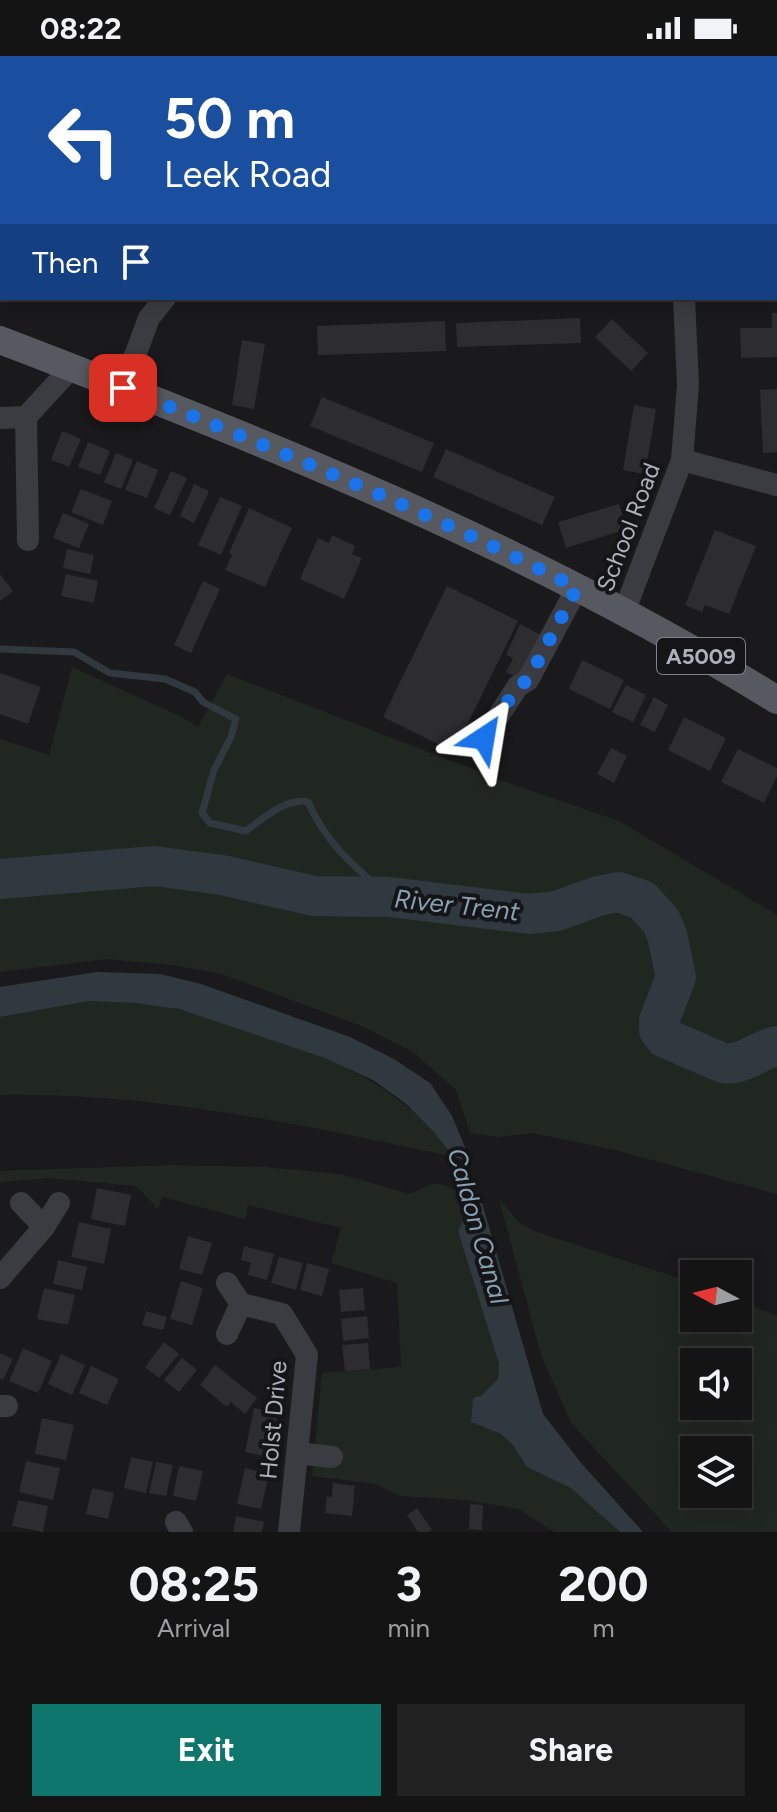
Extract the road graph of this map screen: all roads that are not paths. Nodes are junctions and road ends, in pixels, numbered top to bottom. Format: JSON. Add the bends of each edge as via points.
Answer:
{"nodes":[{"id":1,"x":163,"y":300,"type":"edge"},
{"id":2,"x":684,"y":300,"type":"edge"},
{"id":3,"x":0,"y":340,"type":"edge"},
{"id":4,"x":71,"y":368,"type":"junction"},
{"id":5,"x":123,"y":388,"type":"junction"},
{"id":6,"x":26,"y":417,"type":"junction"},
{"id":7,"x":0,"y":418,"type":"edge"},
{"id":8,"x":682,"y":460,"type":"junction"},
{"id":9,"x":777,"y":485,"type":"edge"},
{"id":10,"x":27,"y":540,"type":"dead end"},
{"id":11,"x":577,"y":588,"type":"junction"},
{"id":12,"x":624,"y":612,"type":"junction"},
{"id":13,"x":777,"y":700,"type":"edge"},
{"id":14,"x":484,"y":738,"type":"dead end"},
{"id":15,"x":21,"y":1203,"type":"dead end"},
{"id":16,"x":59,"y":1203,"type":"dead end"},
{"id":17,"x":44,"y":1227,"type":"junction"},
{"id":18,"x":0,"y":1278,"type":"edge"},
{"id":19,"x":227,"y":1283,"type":"dead end"},
{"id":20,"x":241,"y":1304,"type":"junction"},
{"id":21,"x":227,"y":1334,"type":"dead end"},
{"id":22,"x":297,"y":1453,"type":"junction"},
{"id":23,"x":332,"y":1457,"type":"dead end"},
{"id":24,"x":289,"y":1532,"type":"edge"}],
"edges":[{"from":1,"to":5,"type":"street","via":[[149,318]]},
{"from":2,"to":8,"type":"street","name":"School Road","via":[[688,385]]},
{"from":3,"to":4,"type":"main road","number":"A5009"},
{"from":4,"to":5,"type":"main road","number":"A5009"},
{"from":4,"to":6,"type":"street"},
{"from":5,"to":11,"type":"main road","number":"A5009","via":[[330,471]]},
{"from":6,"to":7,"type":"street"},
{"from":6,"to":10,"type":"street"},
{"from":8,"to":9,"type":"street","name":"School Road"},
{"from":8,"to":12,"type":"street","name":"School Road"},
{"from":11,"to":12,"type":"main road","number":"A5009"},
{"from":11,"to":14,"type":"street","via":[[528,680],[518,686]]},
{"from":12,"to":13,"type":"main road","number":"A5009"},
{"from":15,"to":17,"type":"street"},
{"from":16,"to":17,"type":"street"},
{"from":17,"to":18,"type":"street"},
{"from":19,"to":20,"type":"street"},
{"from":20,"to":21,"type":"street"},
{"from":20,"to":22,"type":"street","name":"Holst Drive","via":[[282,1314],[307,1355]]},
{"from":22,"to":23,"type":"street"},
{"from":22,"to":24,"type":"street","name":"Holst Drive"}]}
